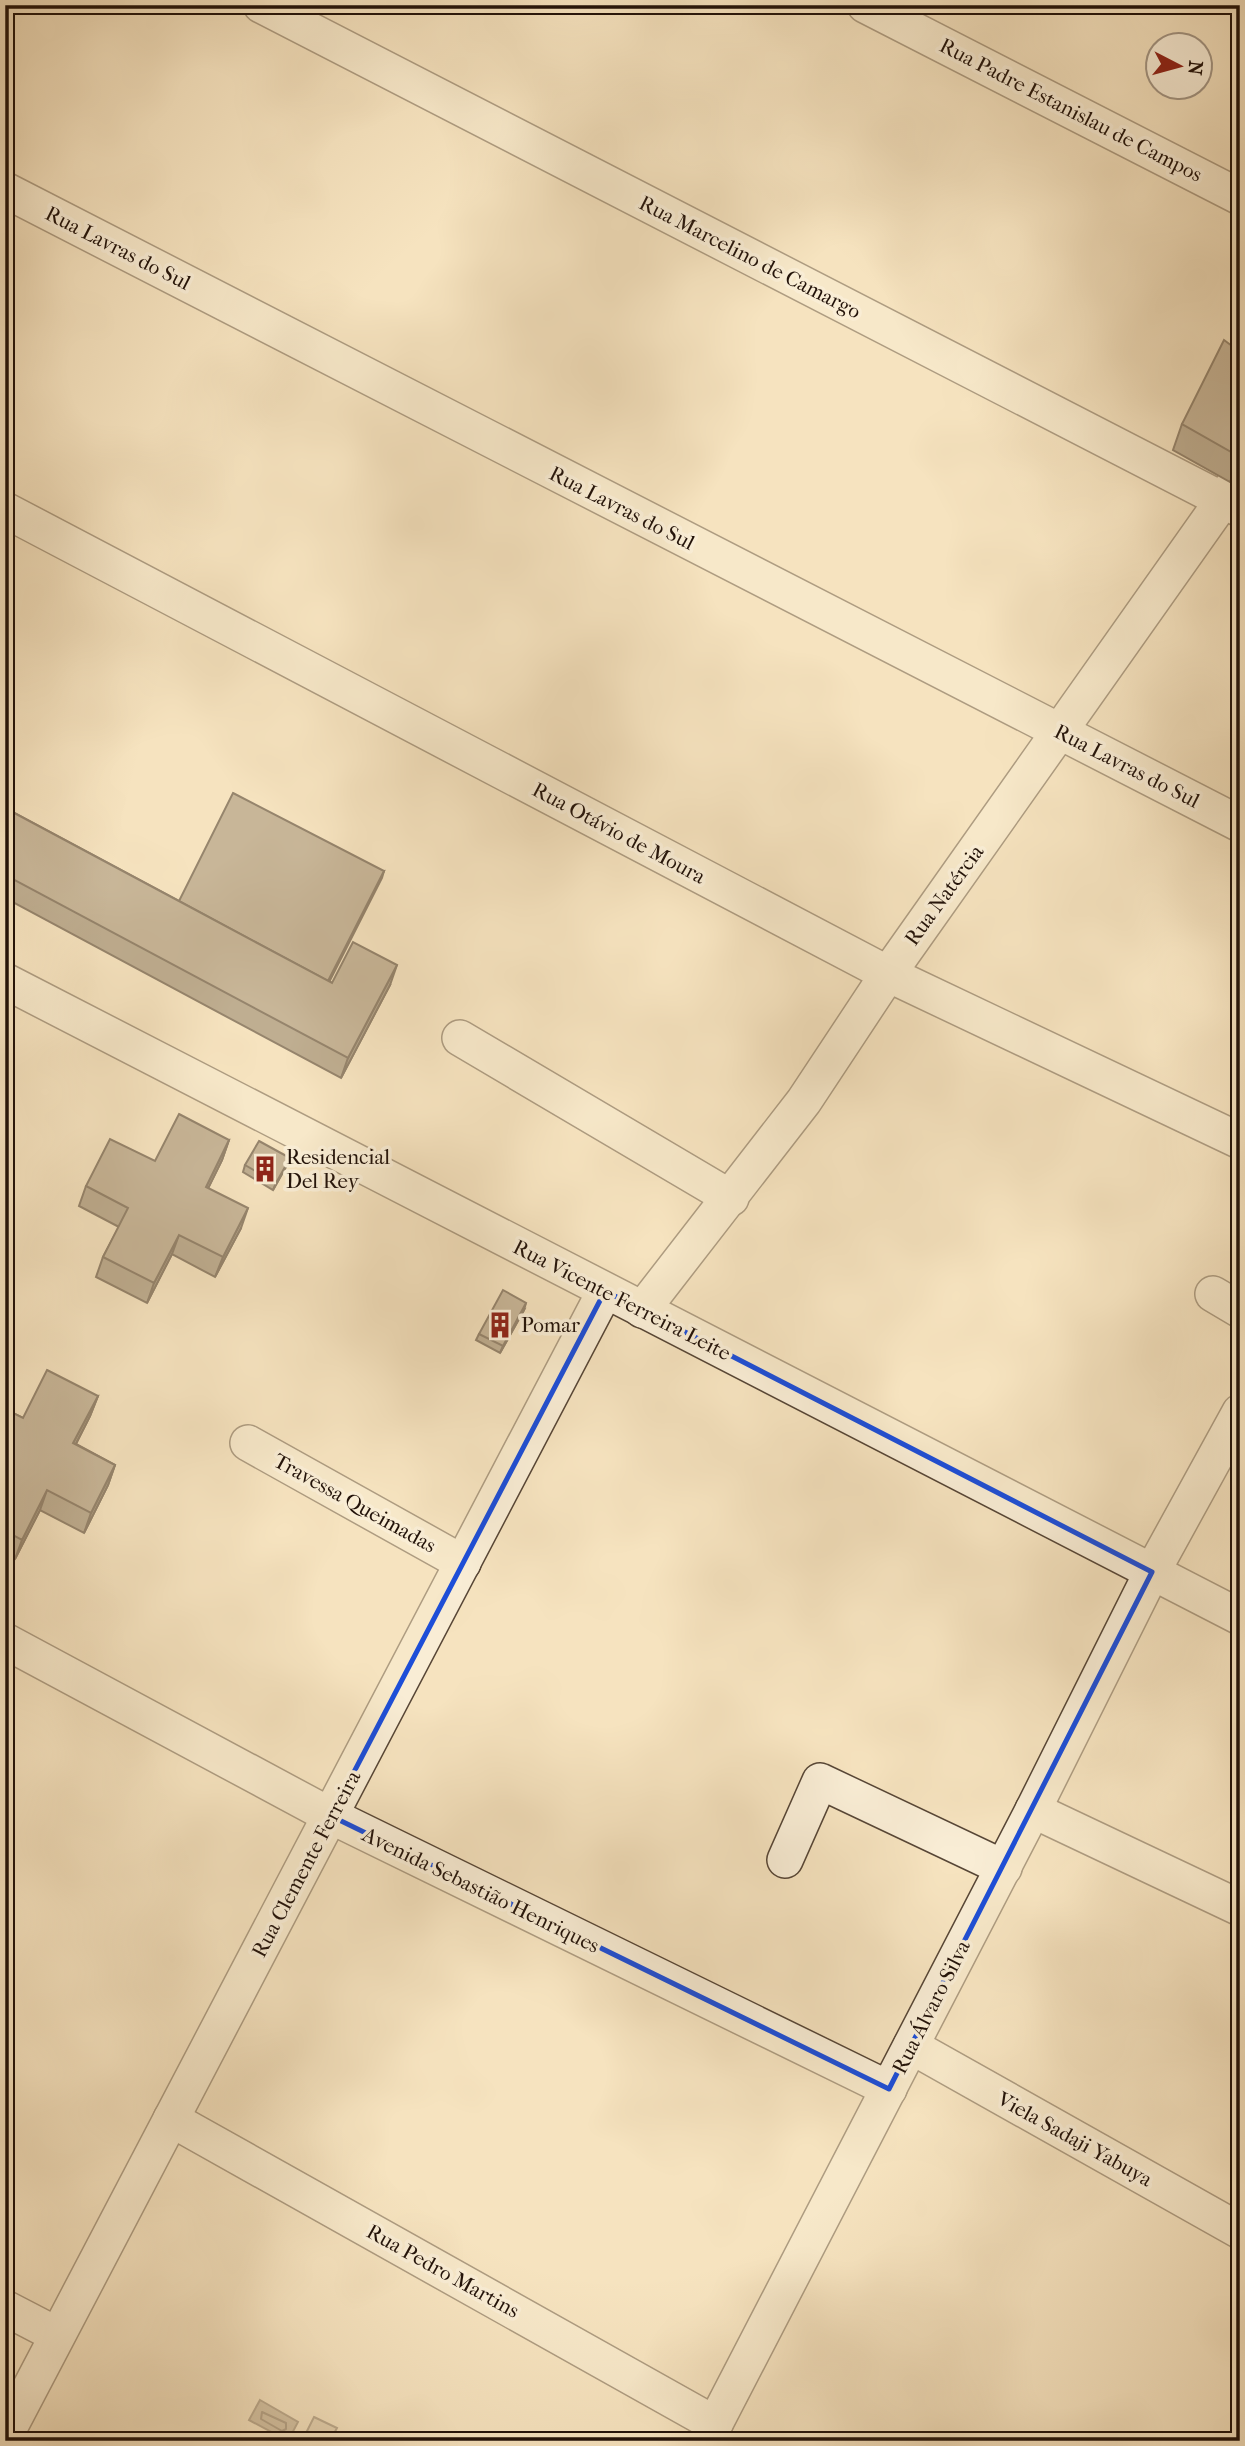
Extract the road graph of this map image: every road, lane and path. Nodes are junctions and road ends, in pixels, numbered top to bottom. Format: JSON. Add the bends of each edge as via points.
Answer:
{"nodes":[{"id":1,"x":261,"y":5,"type":"edge"},
{"id":2,"x":865,"y":5,"type":"edge"},
{"id":3,"x":5,"y":191,"type":"edge"},
{"id":4,"x":1240,"y":197,"type":"edge"},
{"id":5,"x":1234,"y":495,"type":"edge"},
{"id":6,"x":5,"y":510,"type":"edge"},
{"id":7,"x":1060,"y":733,"type":"junction"},
{"id":8,"x":1240,"y":824,"type":"edge"},
{"id":9,"x":888,"y":974,"type":"junction"},
{"id":10,"x":5,"y":981,"type":"edge"},
{"id":11,"x":460,"y":1038,"type":"dead end"},
{"id":12,"x":1240,"y":1141,"type":"edge"},
{"id":13,"x":731,"y":1198,"type":"junction"},
{"id":14,"x":605,"y":1291,"type":"junction"},
{"id":15,"x":642,"y":1310,"type":"junction"},
{"id":16,"x":1240,"y":1412,"type":"edge"},
{"id":17,"x":248,"y":1443,"type":"dead end"},
{"id":18,"x":463,"y":1563,"type":"junction"},
{"id":19,"x":1152,"y":1572,"type":"junction"},
{"id":20,"x":1240,"y":1617,"type":"edge"},
{"id":21,"x":5,"y":1641,"type":"edge"},
{"id":22,"x":1033,"y":1810,"type":"junction"},
{"id":23,"x":331,"y":1816,"type":"junction"},
{"id":24,"x":785,"y":1860,"type":"dead end"},
{"id":25,"x":1004,"y":1868,"type":"junction"},
{"id":26,"x":1240,"y":1908,"type":"edge"},
{"id":27,"x":911,"y":2046,"type":"junction"},
{"id":28,"x":889,"y":2089,"type":"junction"},
{"id":29,"x":171,"y":2119,"type":"junction"},
{"id":30,"x":1240,"y":2231,"type":"edge"},
{"id":31,"x":5,"y":2308,"type":"edge"},
{"id":32,"x":57,"y":2335,"type":"junction"},
{"id":33,"x":711,"y":2432,"type":"edge"},
{"id":34,"x":5,"y":2436,"type":"edge"}],
"edges":[{"from":1,"to":5,"type":"street","name":"Rua Marcelino de Camargo"},
{"from":2,"to":4,"type":"street","name":"Rua Padre Estanislau de Campos"},
{"from":3,"to":7,"type":"street","name":"Rua Lavras do Sul"},
{"from":5,"to":7,"type":"street","name":"Rua Natércia"},
{"from":6,"to":9,"type":"street","name":"Rua Otávio de Moura"},
{"from":7,"to":8,"type":"street","name":"Rua Lavras do Sul"},
{"from":7,"to":9,"type":"street","name":"Rua Natércia"},
{"from":9,"to":12,"type":"street","name":"Rua Otávio de Moura"},
{"from":9,"to":13,"type":"street","name":"Rua Natércia","via":[[804,1101]]},
{"from":10,"to":14,"type":"street","name":"Rua Vicente Ferreira Leite"},
{"from":11,"to":13,"type":"street"},
{"from":13,"to":15,"type":"street","name":"Rua Natércia"},
{"from":14,"to":15,"type":"street","name":"Rua Vicente Ferreira Leite"},
{"from":14,"to":18,"type":"street","name":"Rua Clemente Ferreira"},
{"from":15,"to":19,"type":"street","name":"Rua Vicente Ferreira Leite"},
{"from":16,"to":19,"type":"street","name":"Rua Álvaro Silva"},
{"from":17,"to":18,"type":"street","name":"Travessa Queimadas"},
{"from":18,"to":23,"type":"street","name":"Rua Clemente Ferreira"},
{"from":19,"to":20,"type":"street","name":"Rua Vicente Ferreira Leite"},
{"from":19,"to":22,"type":"street","name":"Rua Álvaro Silva"},
{"from":21,"to":23,"type":"street","name":"Avenida Sebastião Henriques"},
{"from":22,"to":25,"type":"street","name":"Rua Álvaro Silva"},
{"from":22,"to":26,"type":"street"},
{"from":23,"to":28,"type":"street","name":"Avenida Sebastião Henriques"},
{"from":23,"to":29,"type":"street","name":"Rua Clemente Ferreira"},
{"from":24,"to":25,"type":"street","via":[[820,1781]]},
{"from":25,"to":27,"type":"street","name":"Rua Álvaro Silva"},
{"from":27,"to":28,"type":"street","name":"Rua Álvaro Silva"},
{"from":27,"to":30,"type":"street","name":"Viela Sadaji Yabuya"},
{"from":28,"to":33,"type":"street","name":"Rua Álvaro Silva"},
{"from":29,"to":32,"type":"street","name":"Rua Clemente Ferreira"},
{"from":29,"to":33,"type":"street","name":"Rua Pedro Martins"},
{"from":31,"to":32,"type":"street"},
{"from":32,"to":34,"type":"street","name":"Rua Clemente Ferreira"}]}
